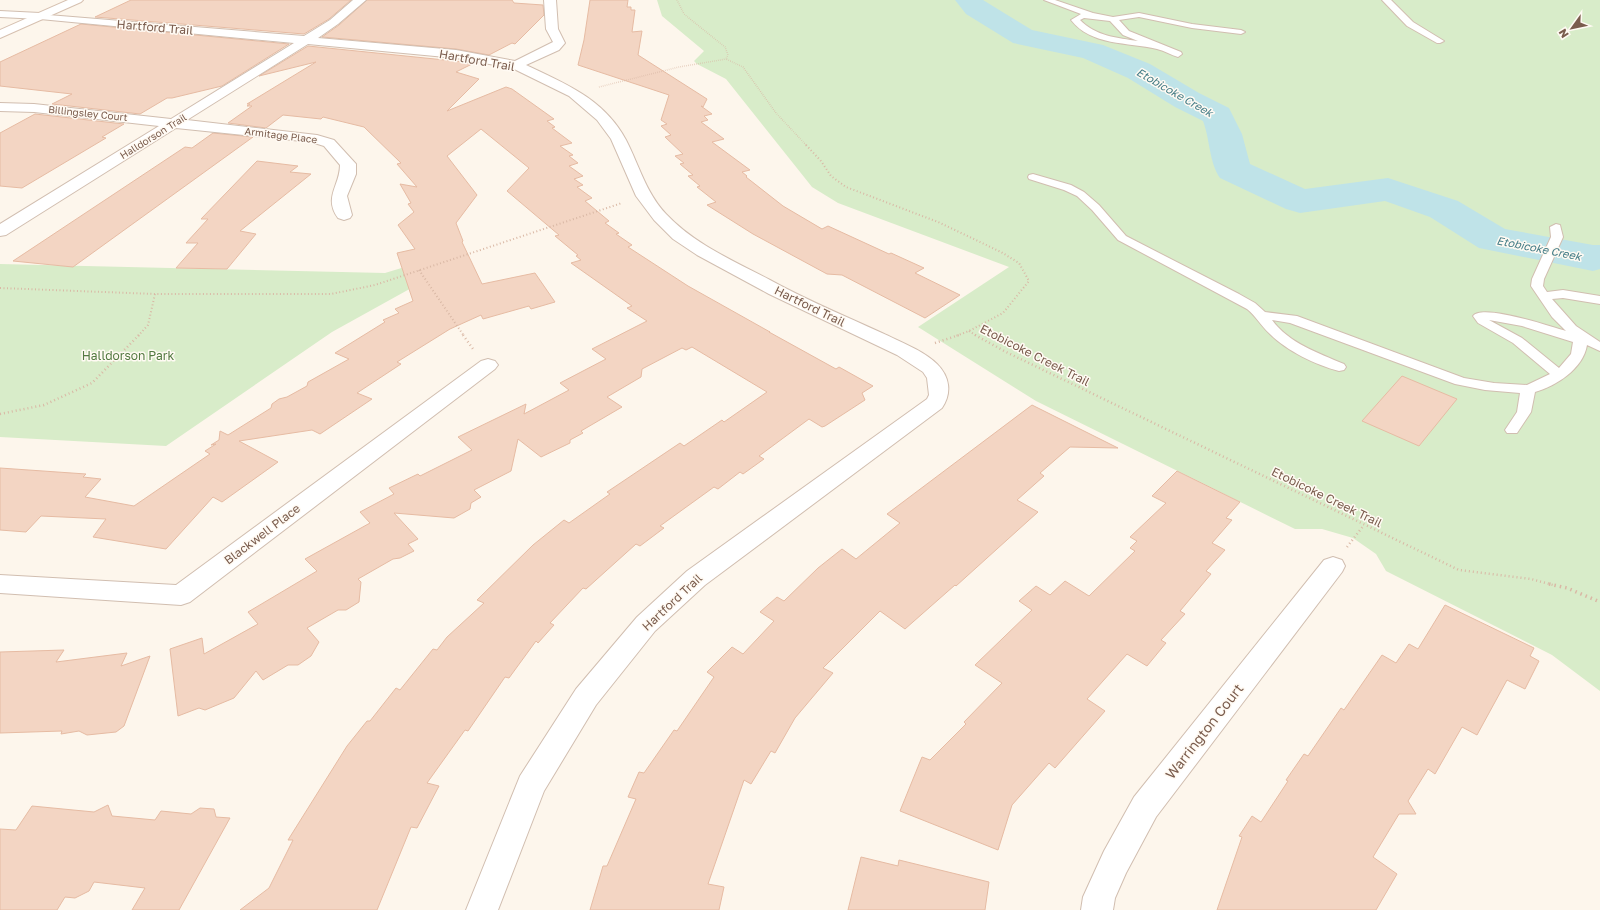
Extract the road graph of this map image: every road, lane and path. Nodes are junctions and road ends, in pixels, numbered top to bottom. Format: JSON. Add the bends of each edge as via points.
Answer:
{"nodes":[{"id":1,"x":77,"y":0,"type":"edge"},
{"id":2,"x":360,"y":0,"type":"edge"},
{"id":3,"x":550,"y":0,"type":"edge"},
{"id":4,"x":678,"y":0,"type":"edge"},
{"id":5,"x":1048,"y":0,"type":"edge"},
{"id":6,"x":1386,"y":0,"type":"edge"},
{"id":7,"x":0,"y":14,"type":"edge"},
{"id":8,"x":40,"y":16,"type":"junction"},
{"id":9,"x":1094,"y":16,"type":"junction"},
{"id":10,"x":1113,"y":19,"type":"junction"},
{"id":11,"x":1241,"y":32,"type":"dead end"},
{"id":12,"x":0,"y":34,"type":"edge"},
{"id":13,"x":305,"y":41,"type":"junction"},
{"id":14,"x":1440,"y":41,"type":"dead end"},
{"id":15,"x":1159,"y":47,"type":"junction"},
{"id":16,"x":1178,"y":54,"type":"dead end"},
{"id":17,"x":726,"y":59,"type":"junction"},
{"id":18,"x":516,"y":66,"type":"junction"},
{"id":19,"x":574,"y":93,"type":"junction"},
{"id":20,"x":0,"y":107,"type":"edge"},
{"id":21,"x":175,"y":123,"type":"junction"},
{"id":22,"x":1033,"y":178,"type":"dead end"},
{"id":23,"x":644,"y":196,"type":"junction"},
{"id":24,"x":344,"y":215,"type":"dead end"},
{"id":25,"x":0,"y":231,"type":"edge"},
{"id":26,"x":1556,"y":232,"type":"dead end"},
{"id":27,"x":419,"y":270,"type":"junction"},
{"id":28,"x":0,"y":288,"type":"edge"},
{"id":29,"x":155,"y":294,"type":"junction"},
{"id":30,"x":1544,"y":296,"type":"junction"},
{"id":31,"x":1600,"y":300,"type":"edge"},
{"id":32,"x":1262,"y":315,"type":"junction"},
{"id":33,"x":1576,"y":336,"type":"junction"},
{"id":34,"x":1600,"y":347,"type":"edge"},
{"id":35,"x":488,"y":365,"type":"joint"},
{"id":36,"x":1339,"y":367,"type":"dead end"},
{"id":37,"x":1558,"y":375,"type":"junction"},
{"id":38,"x":1528,"y":389,"type":"junction"},
{"id":39,"x":0,"y":414,"type":"edge"},
{"id":40,"x":1512,"y":430,"type":"dead end"},
{"id":41,"x":1333,"y":566,"type":"dead end"},
{"id":42,"x":0,"y":584,"type":"edge"},
{"id":43,"x":1600,"y":602,"type":"edge"},
{"id":44,"x":482,"y":910,"type":"edge"},
{"id":45,"x":1097,"y":910,"type":"edge"}],
"edges":[{"from":1,"to":8,"type":"street"},
{"from":2,"to":13,"type":"street","name":"Halldorson Trail","via":[[334,22]]},
{"from":3,"to":18,"type":"street","via":[[552,29],[559,43]]},
{"from":4,"to":17,"type":"path","via":[[684,14],[725,47],[728,55]]},
{"from":5,"to":9,"type":"lane"},
{"from":6,"to":14,"type":"lane","via":[[1410,24]]},
{"from":7,"to":8,"type":"street","name":"Hartford Trail"},
{"from":8,"to":12,"type":"street"},
{"from":8,"to":13,"type":"street","name":"Hartford Trail"},
{"from":9,"to":10,"type":"lane"},
{"from":9,"to":15,"type":"lane","via":[[1075,20],[1086,29],[1112,39]]},
{"from":10,"to":11,"type":"lane","via":[[1131,15],[1145,16],[1192,26]]},
{"from":10,"to":15,"type":"lane","via":[[1126,33]]},
{"from":13,"to":18,"type":"street","name":"Hartford Trail","via":[[456,54]]},
{"from":13,"to":21,"type":"street","name":"Halldorson Trail"},
{"from":15,"to":16,"type":"lane"},
{"from":17,"to":19,"type":"path","via":[[679,67]]},
{"from":17,"to":43,"type":"path","name":"Etobicoke Creek Trail","via":[[743,67],[776,113],[821,160],[831,176],[846,188],[938,222],[1019,263],[1029,281],[1003,313],[969,331],[1008,353],[1459,570],[1531,579],[1567,588]]},
{"from":18,"to":19,"type":"street","name":"Hartford Trail"},
{"from":19,"to":23,"type":"street","name":"Hartford Trail","via":[[602,117],[618,139]]},
{"from":20,"to":21,"type":"street","name":"Billingsley Court","via":[[34,108]]},
{"from":21,"to":24,"type":"street","name":"Armitage Place","via":[[312,138],[329,143],[348,164],[348,174],[339,196]]},
{"from":21,"to":25,"type":"street","name":"Halldorson Trail"},
{"from":22,"to":32,"type":"lane","via":[[1081,194],[1122,238],[1216,286]]},
{"from":23,"to":27,"type":"path"},
{"from":23,"to":44,"type":"street","name":"Hartford Trail","via":[[660,217],[679,235],[703,251],[775,290],[904,351],[930,368],[937,378],[939,395],[935,403],[696,578],[646,624],[586,697],[531,785]]},
{"from":26,"to":30,"type":"lane","via":[[1537,286]]},
{"from":27,"to":29,"type":"path","via":[[375,285],[331,294]]},
{"from":27,"to":35,"type":"path","via":[[469,344]]},
{"from":28,"to":29,"type":"path"},
{"from":29,"to":39,"type":"path","via":[[148,325],[92,383],[44,405]]},
{"from":30,"to":31,"type":"lane","via":[[1563,294]]},
{"from":30,"to":33,"type":"lane"},
{"from":32,"to":36,"type":"lane","via":[[1274,331],[1285,340]]},
{"from":32,"to":38,"type":"lane","via":[[1292,319],[1460,381]]},
{"from":33,"to":34,"type":"lane"},
{"from":33,"to":37,"type":"lane","via":[[1580,346],[1578,353],[1571,365]]},
{"from":33,"to":37,"type":"lane","via":[[1487,315],[1479,316],[1530,350]]},
{"from":35,"to":42,"type":"street","name":"Blackwell Place","via":[[181,595]]},
{"from":37,"to":38,"type":"lane"},
{"from":38,"to":40,"type":"lane","via":[[1524,412]]},
{"from":41,"to":45,"type":"street","name":"Warrington Court","via":[[1145,807],[1115,862],[1099,897]]}]}
